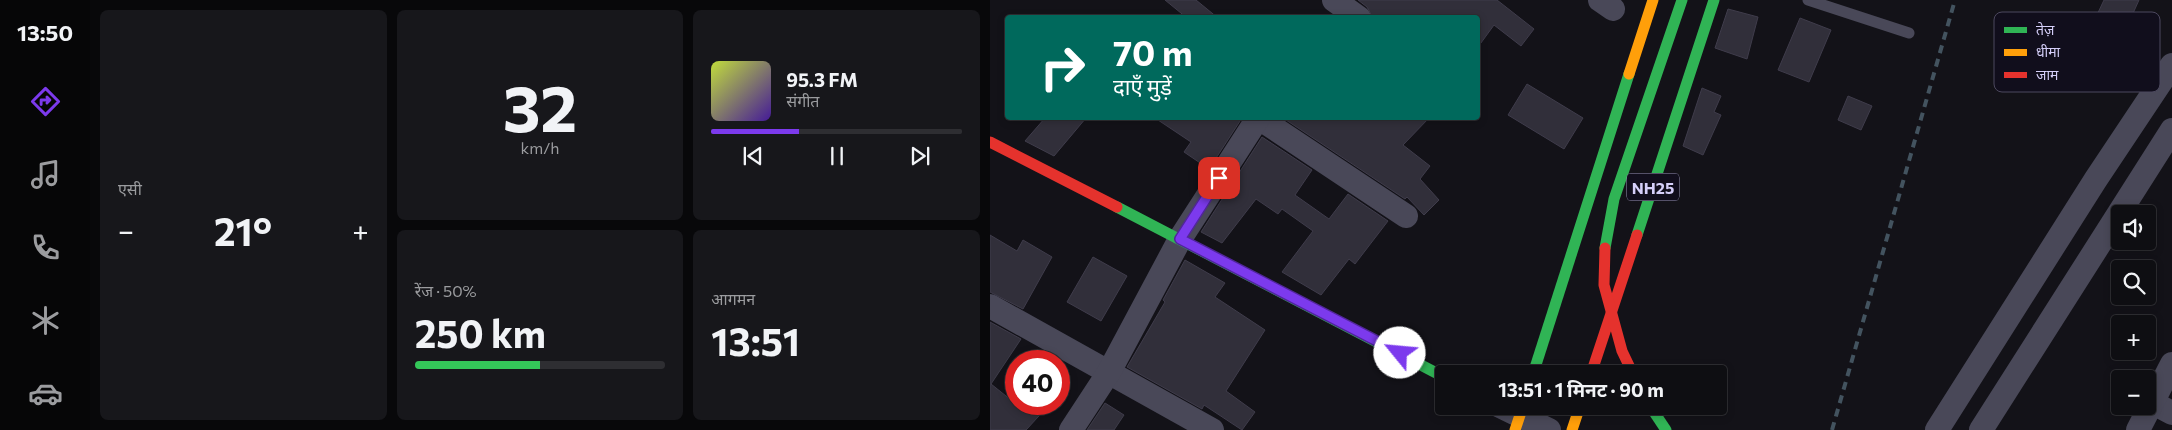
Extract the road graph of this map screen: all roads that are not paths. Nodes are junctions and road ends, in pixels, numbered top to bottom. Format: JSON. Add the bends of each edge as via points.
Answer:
{"nodes":[{"id":1,"x":1653,"y":0,"type":"edge"},
{"id":2,"x":1682,"y":0,"type":"edge"},
{"id":3,"x":1714,"y":0,"type":"edge"},
{"id":4,"x":1808,"y":0,"type":"edge"},
{"id":5,"x":1333,"y":5,"type":"edge"},
{"id":6,"x":1353,"y":15,"type":"edge"},
{"id":7,"x":1909,"y":33,"type":"dead end"},
{"id":8,"x":2172,"y":65,"type":"edge"},
{"id":9,"x":2160,"y":83,"type":"edge"},
{"id":10,"x":2154,"y":92,"type":"edge"},
{"id":11,"x":1257,"y":120,"type":"edge"},
{"id":12,"x":1261,"y":120,"type":"edge"},
{"id":13,"x":2172,"y":130,"type":"edge"},
{"id":14,"x":990,"y":142,"type":"edge"},
{"id":15,"x":1406,"y":216,"type":"dead end"},
{"id":16,"x":1180,"y":239,"type":"junction"},
{"id":17,"x":990,"y":306,"type":"edge"},
{"id":18,"x":2172,"y":364,"type":"edge"},
{"id":19,"x":1536,"y":365,"type":"edge"},
{"id":20,"x":1594,"y":365,"type":"edge"},
{"id":21,"x":1628,"y":365,"type":"edge"},
{"id":22,"x":1109,"y":372,"type":"junction"},
{"id":23,"x":1435,"y":372,"type":"edge"},
{"id":24,"x":2162,"y":408,"type":"edge"},
{"id":25,"x":1514,"y":415,"type":"edge"},
{"id":26,"x":1577,"y":415,"type":"edge"},
{"id":27,"x":1656,"y":415,"type":"edge"},
{"id":28,"x":1071,"y":430,"type":"edge"},
{"id":29,"x":1212,"y":430,"type":"edge"},
{"id":30,"x":1549,"y":430,"type":"edge"},
{"id":31,"x":1572,"y":430,"type":"edge"},
{"id":32,"x":1666,"y":430,"type":"edge"},
{"id":33,"x":1937,"y":430,"type":"edge"},
{"id":34,"x":1981,"y":430,"type":"edge"},
{"id":35,"x":2138,"y":430,"type":"edge"}],
"edges":[{"from":1,"to":19,"type":"main road"},
{"from":2,"to":21,"type":"main road","bridge":true,"via":[[1614,199],[1605,243],[1604,285]]},
{"from":3,"to":20,"type":"main road","number":"NH25"},
{"from":4,"to":7,"type":"lane"},
{"from":5,"to":6,"type":"street"},
{"from":8,"to":9,"type":"street"},
{"from":10,"to":33,"type":"street"},
{"from":11,"to":16,"type":"street"},
{"from":12,"to":15,"type":"street"},
{"from":13,"to":34,"type":"street"},
{"from":14,"to":16,"type":"main road"},
{"from":16,"to":22,"type":"street"},
{"from":16,"to":23,"type":"main road"},
{"from":17,"to":22,"type":"street"},
{"from":18,"to":24,"type":"street"},
{"from":22,"to":28,"type":"street"},
{"from":22,"to":29,"type":"street"},
{"from":24,"to":35,"type":"street"},
{"from":25,"to":30,"type":"street"},
{"from":26,"to":31,"type":"main road"},
{"from":27,"to":32,"type":"main road"}]}
